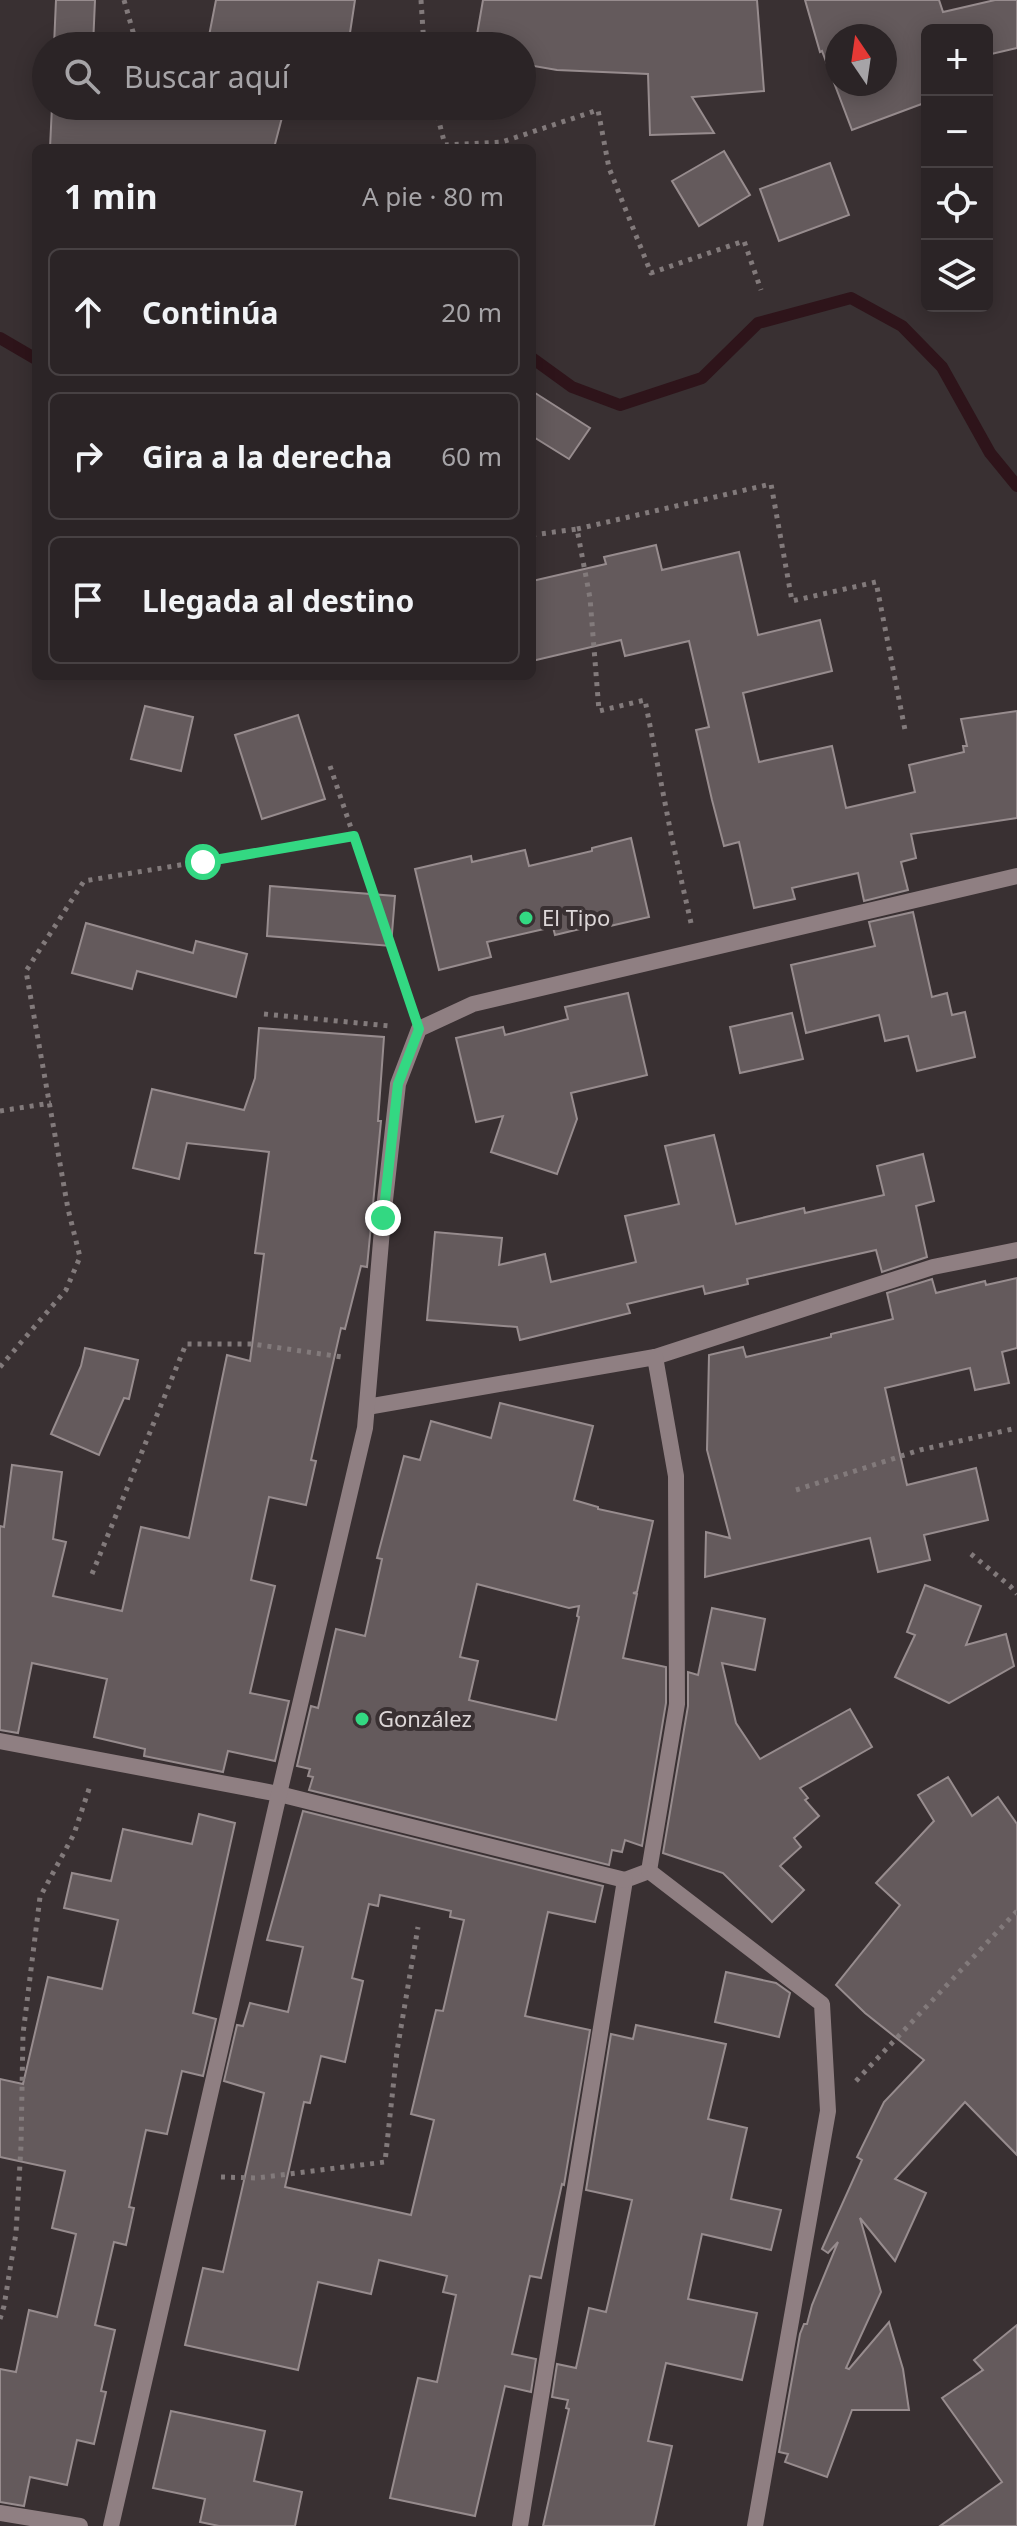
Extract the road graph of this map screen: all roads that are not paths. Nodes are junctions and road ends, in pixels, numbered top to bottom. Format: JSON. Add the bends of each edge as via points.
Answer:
{"nodes":[{"id":1,"x":1017,"y":876,"type":"edge"},
{"id":2,"x":1017,"y":1250,"type":"edge"},
{"id":3,"x":655,"y":1357,"type":"junction"},
{"id":4,"x":367,"y":1407,"type":"junction"},
{"id":5,"x":0,"y":1741,"type":"edge"},
{"id":6,"x":279,"y":1794,"type":"junction"},
{"id":7,"x":649,"y":1871,"type":"junction"},
{"id":8,"x":625,"y":1880,"type":"junction"},
{"id":9,"x":0,"y":2513,"type":"edge"},
{"id":10,"x":80,"y":2526,"type":"edge"},
{"id":11,"x":111,"y":2526,"type":"edge"},
{"id":12,"x":520,"y":2526,"type":"edge"},
{"id":13,"x":755,"y":2526,"type":"edge"}],
"edges":[{"from":1,"to":4,"type":"street","via":[[473,1004],[419,1029],[398,1084]]},
{"from":2,"to":3,"type":"street","via":[[933,1267]]},
{"from":3,"to":4,"type":"street"},
{"from":3,"to":7,"type":"street","via":[[676,1476],[677,1704]]},
{"from":4,"to":6,"type":"street"},
{"from":5,"to":6,"type":"street"},
{"from":6,"to":8,"type":"street"},
{"from":6,"to":11,"type":"street"},
{"from":7,"to":8,"type":"street"},
{"from":7,"to":13,"type":"street","via":[[822,2004],[828,2111]]},
{"from":8,"to":12,"type":"street"},
{"from":9,"to":10,"type":"street"}]}
